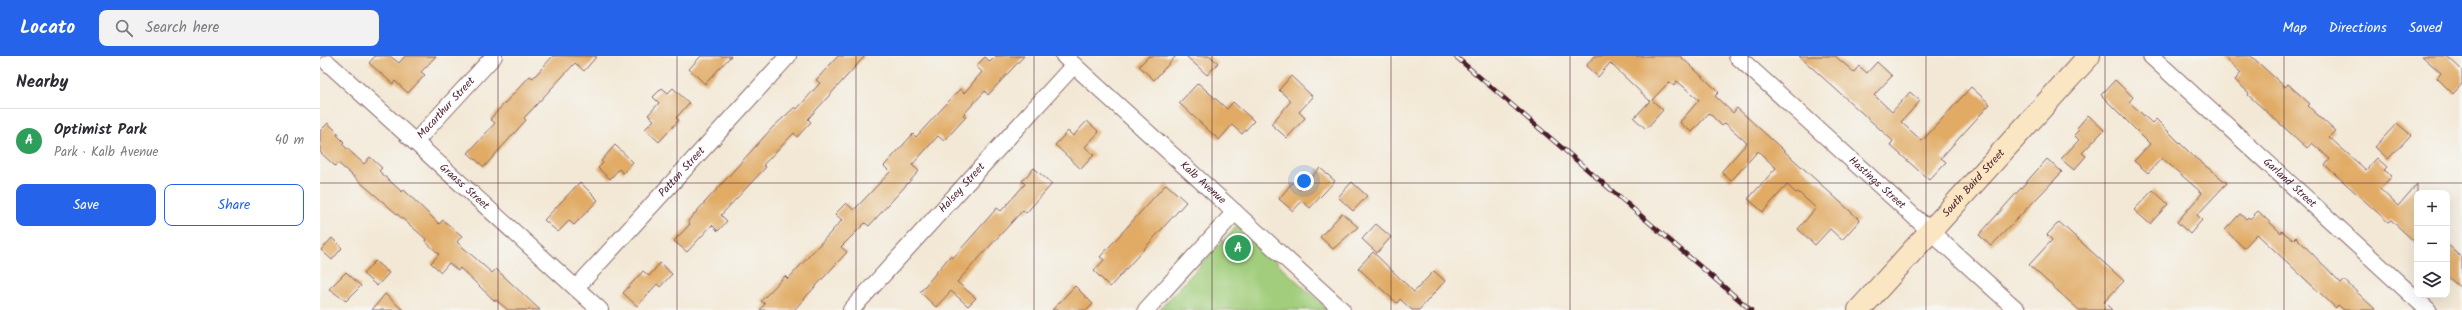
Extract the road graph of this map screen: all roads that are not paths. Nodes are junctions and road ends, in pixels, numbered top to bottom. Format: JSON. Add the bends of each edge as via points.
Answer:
{"nodes":[{"id":1,"x":494,"y":56,"type":"edge"},
{"id":2,"x":788,"y":56,"type":"edge"},
{"id":3,"x":1738,"y":56,"type":"edge"},
{"id":4,"x":2089,"y":56,"type":"edge"},
{"id":5,"x":2151,"y":56,"type":"edge"},
{"id":6,"x":1069,"y":61,"type":"edge"},
{"id":7,"x":328,"y":63,"type":"dead end"},
{"id":8,"x":415,"y":142,"type":"junction"},
{"id":9,"x":1235,"y":212,"type":"junction"},
{"id":10,"x":1930,"y":231,"type":"junction"},
{"id":11,"x":576,"y":288,"type":"junction"},
{"id":12,"x":600,"y":310,"type":"edge"},
{"id":13,"x":851,"y":310,"type":"edge"},
{"id":14,"x":1146,"y":310,"type":"edge"},
{"id":15,"x":1342,"y":310,"type":"edge"},
{"id":16,"x":1859,"y":310,"type":"edge"},
{"id":17,"x":2017,"y":310,"type":"edge"},
{"id":18,"x":2428,"y":310,"type":"edge"}],
"edges":[{"from":1,"to":8,"type":"street","name":"Macarthur Street"},
{"from":2,"to":11,"type":"street","name":"Patton Street"},
{"from":3,"to":10,"type":"street","name":"Hastings Street"},
{"from":4,"to":10,"type":"street","name":"South Baird Street"},
{"from":5,"to":18,"type":"street","name":"Garland Street"},
{"from":6,"to":9,"type":"street","name":"Kalb Avenue"},
{"from":6,"to":13,"type":"street","name":"Halsey Street"},
{"from":7,"to":8,"type":"street","name":"Graass Street"},
{"from":8,"to":11,"type":"street","name":"Graass Street"},
{"from":9,"to":14,"type":"street"},
{"from":9,"to":15,"type":"street","name":"Kalb Avenue"},
{"from":10,"to":16,"type":"street","name":"South Baird Street"},
{"from":10,"to":17,"type":"street","name":"Hastings Street"},
{"from":11,"to":12,"type":"street","name":"Graass Street"}]}
